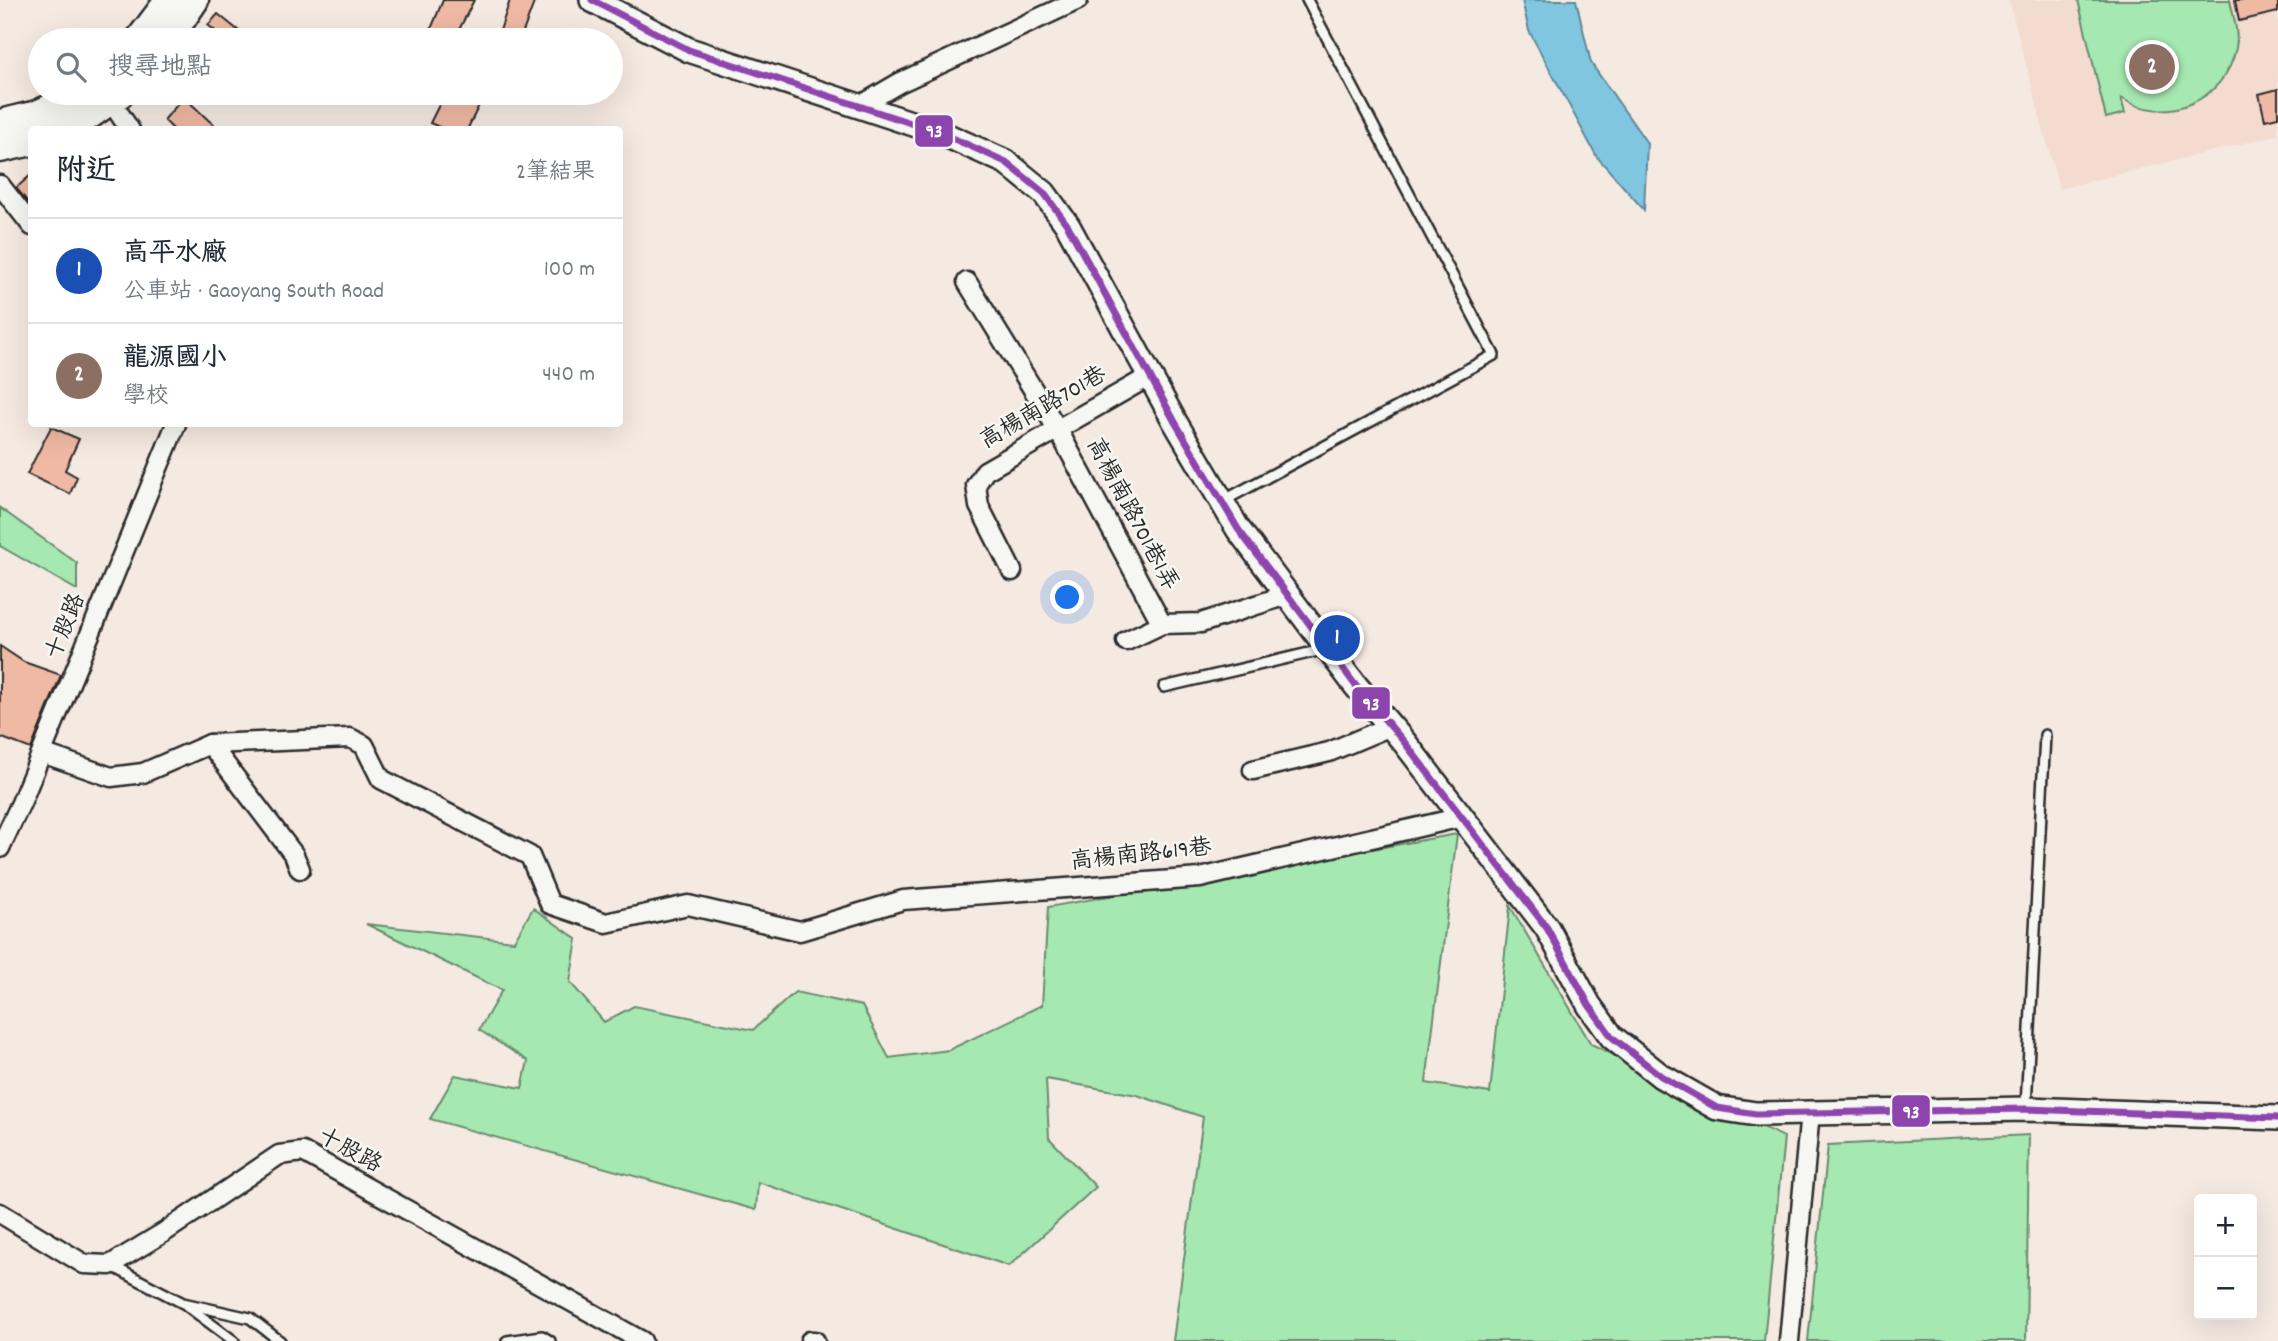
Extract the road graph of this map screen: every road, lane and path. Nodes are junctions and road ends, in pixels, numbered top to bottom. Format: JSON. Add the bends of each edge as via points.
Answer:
{"nodes":[{"id":1,"x":170,"y":0,"type":"edge"},
{"id":2,"x":194,"y":0,"type":"edge"},
{"id":3,"x":593,"y":0,"type":"edge"},
{"id":4,"x":1078,"y":0,"type":"edge"},
{"id":5,"x":1307,"y":0,"type":"edge"},
{"id":6,"x":149,"y":28,"type":"edge"},
{"id":7,"x":175,"y":28,"type":"edge"},
{"id":8,"x":70,"y":105,"type":"edge"},
{"id":9,"x":95,"y":105,"type":"edge"},
{"id":10,"x":111,"y":105,"type":"edge"},
{"id":11,"x":858,"y":107,"type":"junction"},
{"id":12,"x":0,"y":124,"type":"edge"},
{"id":13,"x":69,"y":126,"type":"edge"},
{"id":14,"x":127,"y":126,"type":"edge"},
{"id":15,"x":28,"y":142,"type":"edge"},
{"id":16,"x":0,"y":148,"type":"edge"},
{"id":17,"x":0,"y":186,"type":"edge"},
{"id":18,"x":28,"y":221,"type":"edge"},
{"id":19,"x":967,"y":282,"type":"dead end"},
{"id":20,"x":1150,"y":376,"type":"junction"},
{"id":21,"x":175,"y":427,"type":"edge"},
{"id":22,"x":1058,"y":430,"type":"junction"},
{"id":23,"x":1222,"y":502,"type":"junction"},
{"id":24,"x":1012,"y":571,"type":"dead end"},
{"id":25,"x":1287,"y":595,"type":"junction"},
{"id":26,"x":1162,"y":624,"type":"junction"},
{"id":27,"x":1126,"y":641,"type":"dead end"},
{"id":28,"x":1327,"y":648,"type":"junction"},
{"id":29,"x":1164,"y":687,"type":"dead end"},
{"id":30,"x":1391,"y":726,"type":"junction"},
{"id":31,"x":2045,"y":735,"type":"dead end"},
{"id":32,"x":209,"y":744,"type":"junction"},
{"id":33,"x":42,"y":752,"type":"junction"},
{"id":34,"x":1252,"y":770,"type":"dead end"},
{"id":35,"x":1462,"y":817,"type":"junction"},
{"id":36,"x":0,"y":848,"type":"edge"},
{"id":37,"x":300,"y":869,"type":"dead end"},
{"id":38,"x":2026,"y":1109,"type":"junction"},
{"id":39,"x":1810,"y":1112,"type":"junction"},
{"id":40,"x":2278,"y":1118,"type":"edge"},
{"id":41,"x":0,"y":1213,"type":"edge"},
{"id":42,"x":110,"y":1265,"type":"junction"},
{"id":43,"x":183,"y":1303,"type":"junction"},
{"id":44,"x":234,"y":1341,"type":"edge"},
{"id":45,"x":280,"y":1341,"type":"edge"},
{"id":46,"x":507,"y":1341,"type":"edge"},
{"id":47,"x":550,"y":1341,"type":"edge"},
{"id":48,"x":642,"y":1341,"type":"edge"},
{"id":49,"x":1788,"y":1341,"type":"edge"}],
"edges":[{"from":1,"to":6,"type":"main road"},
{"from":2,"to":7,"type":"main road"},
{"from":3,"to":11,"type":"street","via":[[689,50]]},
{"from":4,"to":11,"type":"street","via":[[933,66]]},
{"from":5,"to":23,"type":"lane","via":[[1494,355]]},
{"from":8,"to":12,"type":"main road"},
{"from":9,"to":13,"type":"main road"},
{"from":10,"to":14,"type":"street"},
{"from":11,"to":20,"type":"street","via":[[941,133],[1006,162],[1044,193],[1068,226]]},
{"from":15,"to":16,"type":"main road"},
{"from":17,"to":18,"type":"street"},
{"from":19,"to":22,"type":"street","name":"高楊南路701巷1弄"},
{"from":20,"to":22,"type":"street","name":"高楊南路701巷"},
{"from":20,"to":23,"type":"street"},
{"from":21,"to":33,"type":"street","name":"十股路"},
{"from":22,"to":24,"type":"street","name":"高楊南路701巷","via":[[985,471],[976,485],[979,506]]},
{"from":22,"to":26,"type":"street","name":"高楊南路701巷1弄"},
{"from":23,"to":25,"type":"street"},
{"from":25,"to":26,"type":"street","via":[[1201,623]]},
{"from":25,"to":28,"type":"street"},
{"from":26,"to":27,"type":"street"},
{"from":28,"to":29,"type":"lane"},
{"from":28,"to":30,"type":"street"},
{"from":30,"to":34,"type":"street","via":[[1329,752]]},
{"from":30,"to":35,"type":"street"},
{"from":31,"to":38,"type":"lane"},
{"from":32,"to":33,"type":"street","via":[[143,773],[111,777]]},
{"from":32,"to":35,"type":"street","name":"高楊南路619巷","via":[[349,738],[364,745],[381,779],[530,856],[550,904],[607,923],[688,905],[800,931],[903,900],[1200,878]]},
{"from":32,"to":37,"type":"street"},
{"from":33,"to":36,"type":"street","name":"十股路"},
{"from":35,"to":39,"type":"street","via":[[1547,928],[1612,1037],[1661,1076],[1717,1108],[1756,1114]]},
{"from":38,"to":39,"type":"street"},
{"from":38,"to":40,"type":"street"},
{"from":39,"to":49,"type":"street"},
{"from":41,"to":42,"type":"street","via":[[84,1264]]},
{"from":42,"to":43,"type":"lane"},
{"from":42,"to":48,"type":"street","name":"十股路","via":[[279,1155],[303,1152]]},
{"from":43,"to":44,"type":"lane"},
{"from":43,"to":45,"type":"lane","via":[[250,1318]]},
{"from":46,"to":47,"type":"lane","via":[[542,1336]]}]}
